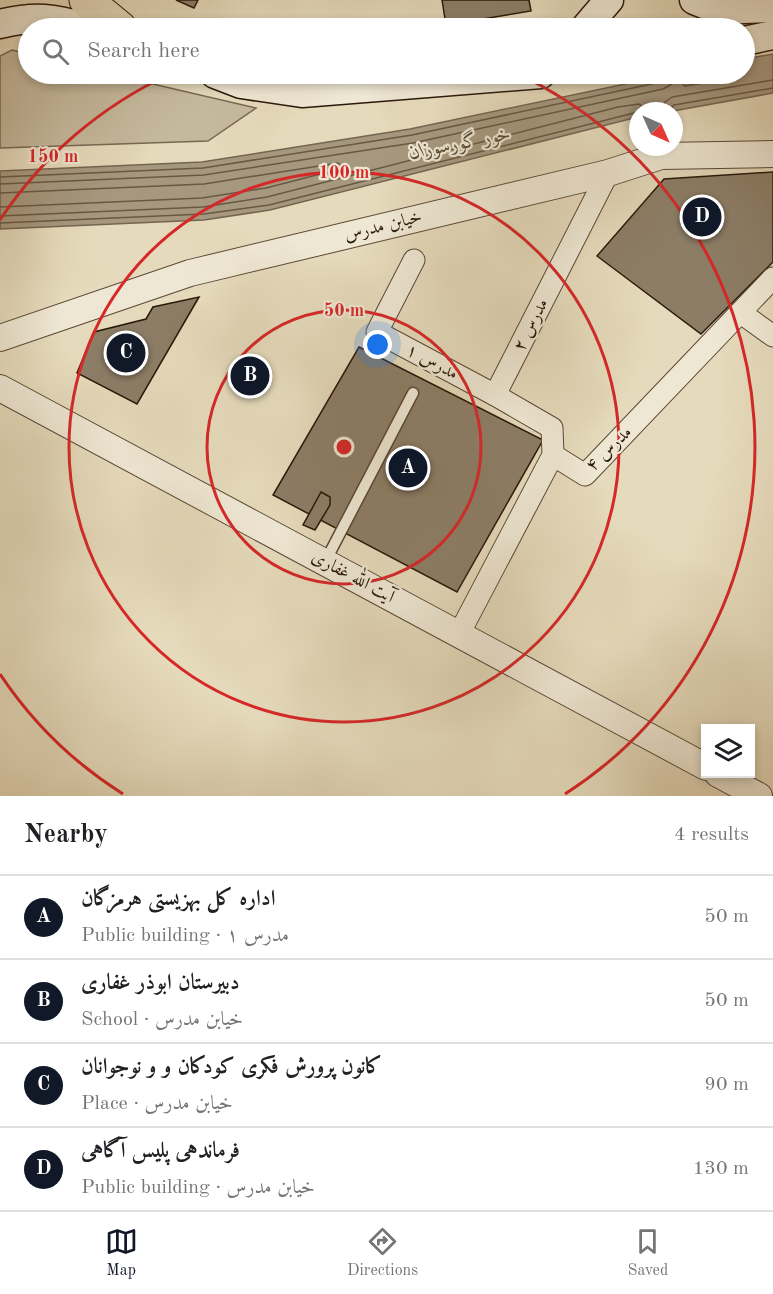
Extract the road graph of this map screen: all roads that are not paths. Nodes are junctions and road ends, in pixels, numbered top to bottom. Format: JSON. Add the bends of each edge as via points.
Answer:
{"nodes":[{"id":1,"x":86,"y":0,"type":"edge"},
{"id":2,"x":609,"y":0,"type":"edge"},
{"id":3,"x":694,"y":0,"type":"edge"},
{"id":4,"x":773,"y":8,"type":"edge"},
{"id":5,"x":21,"y":18,"type":"edge"},
{"id":6,"x":53,"y":18,"type":"edge"},
{"id":7,"x":108,"y":18,"type":"edge"},
{"id":8,"x":594,"y":18,"type":"edge"},
{"id":9,"x":18,"y":19,"type":"edge"},
{"id":10,"x":0,"y":24,"type":"edge"},
{"id":11,"x":773,"y":35,"type":"edge"},
{"id":12,"x":755,"y":39,"type":"edge"},
{"id":13,"x":241,"y":84,"type":"edge"},
{"id":14,"x":409,"y":84,"type":"edge"},
{"id":15,"x":773,"y":154,"type":"edge"},
{"id":16,"x":608,"y":173,"type":"junction"},
{"id":17,"x":414,"y":260,"type":"dead end"},
{"id":18,"x":773,"y":278,"type":"edge"},
{"id":19,"x":741,"y":313,"type":"junction"},
{"id":20,"x":773,"y":336,"type":"edge"},
{"id":21,"x":0,"y":338,"type":"edge"},
{"id":22,"x":0,"y":388,"type":"edge"},
{"id":23,"x":413,"y":393,"type":"dead end"},
{"id":24,"x":495,"y":395,"type":"junction"},
{"id":25,"x":553,"y":455,"type":"junction"},
{"id":26,"x":325,"y":562,"type":"junction"},
{"id":27,"x":459,"y":634,"type":"junction"},
{"id":28,"x":701,"y":765,"type":"edge"},
{"id":29,"x":725,"y":778,"type":"edge"},
{"id":30,"x":759,"y":796,"type":"edge"}],
"edges":[{"from":1,"to":7,"type":"main road"},
{"from":2,"to":8,"type":"main road"},
{"from":3,"to":4,"type":"main road","via":[[719,10]]},
{"from":5,"to":6,"type":"main road"},
{"from":9,"to":10,"type":"main road"},
{"from":11,"to":12,"type":"main road"},
{"from":13,"to":14,"type":"main road","via":[[302,93]]},
{"from":15,"to":16,"type":"street","name":"خیابن مدرس","via":[[661,156]]},
{"from":16,"to":21,"type":"street","name":"خیابن مدرس","via":[[189,273]]},
{"from":16,"to":24,"type":"street","name":"مدرس ۲"},
{"from":17,"to":24,"type":"street","name":"مدرس ۱","via":[[377,332]]},
{"from":18,"to":19,"type":"street","name":"مدرس ۴"},
{"from":19,"to":20,"type":"street"},
{"from":19,"to":25,"type":"street","name":"مدرس ۴","via":[[585,475]]},
{"from":22,"to":26,"type":"street","name":"آیت الله غفاری"},
{"from":23,"to":26,"type":"lane"},
{"from":24,"to":25,"type":"street","via":[[552,428]]},
{"from":25,"to":27,"type":"street"},
{"from":26,"to":27,"type":"street","name":"آیت الله غفاری"},
{"from":27,"to":28,"type":"street","name":"آیت الله غفاری"},
{"from":29,"to":30,"type":"street"}]}
